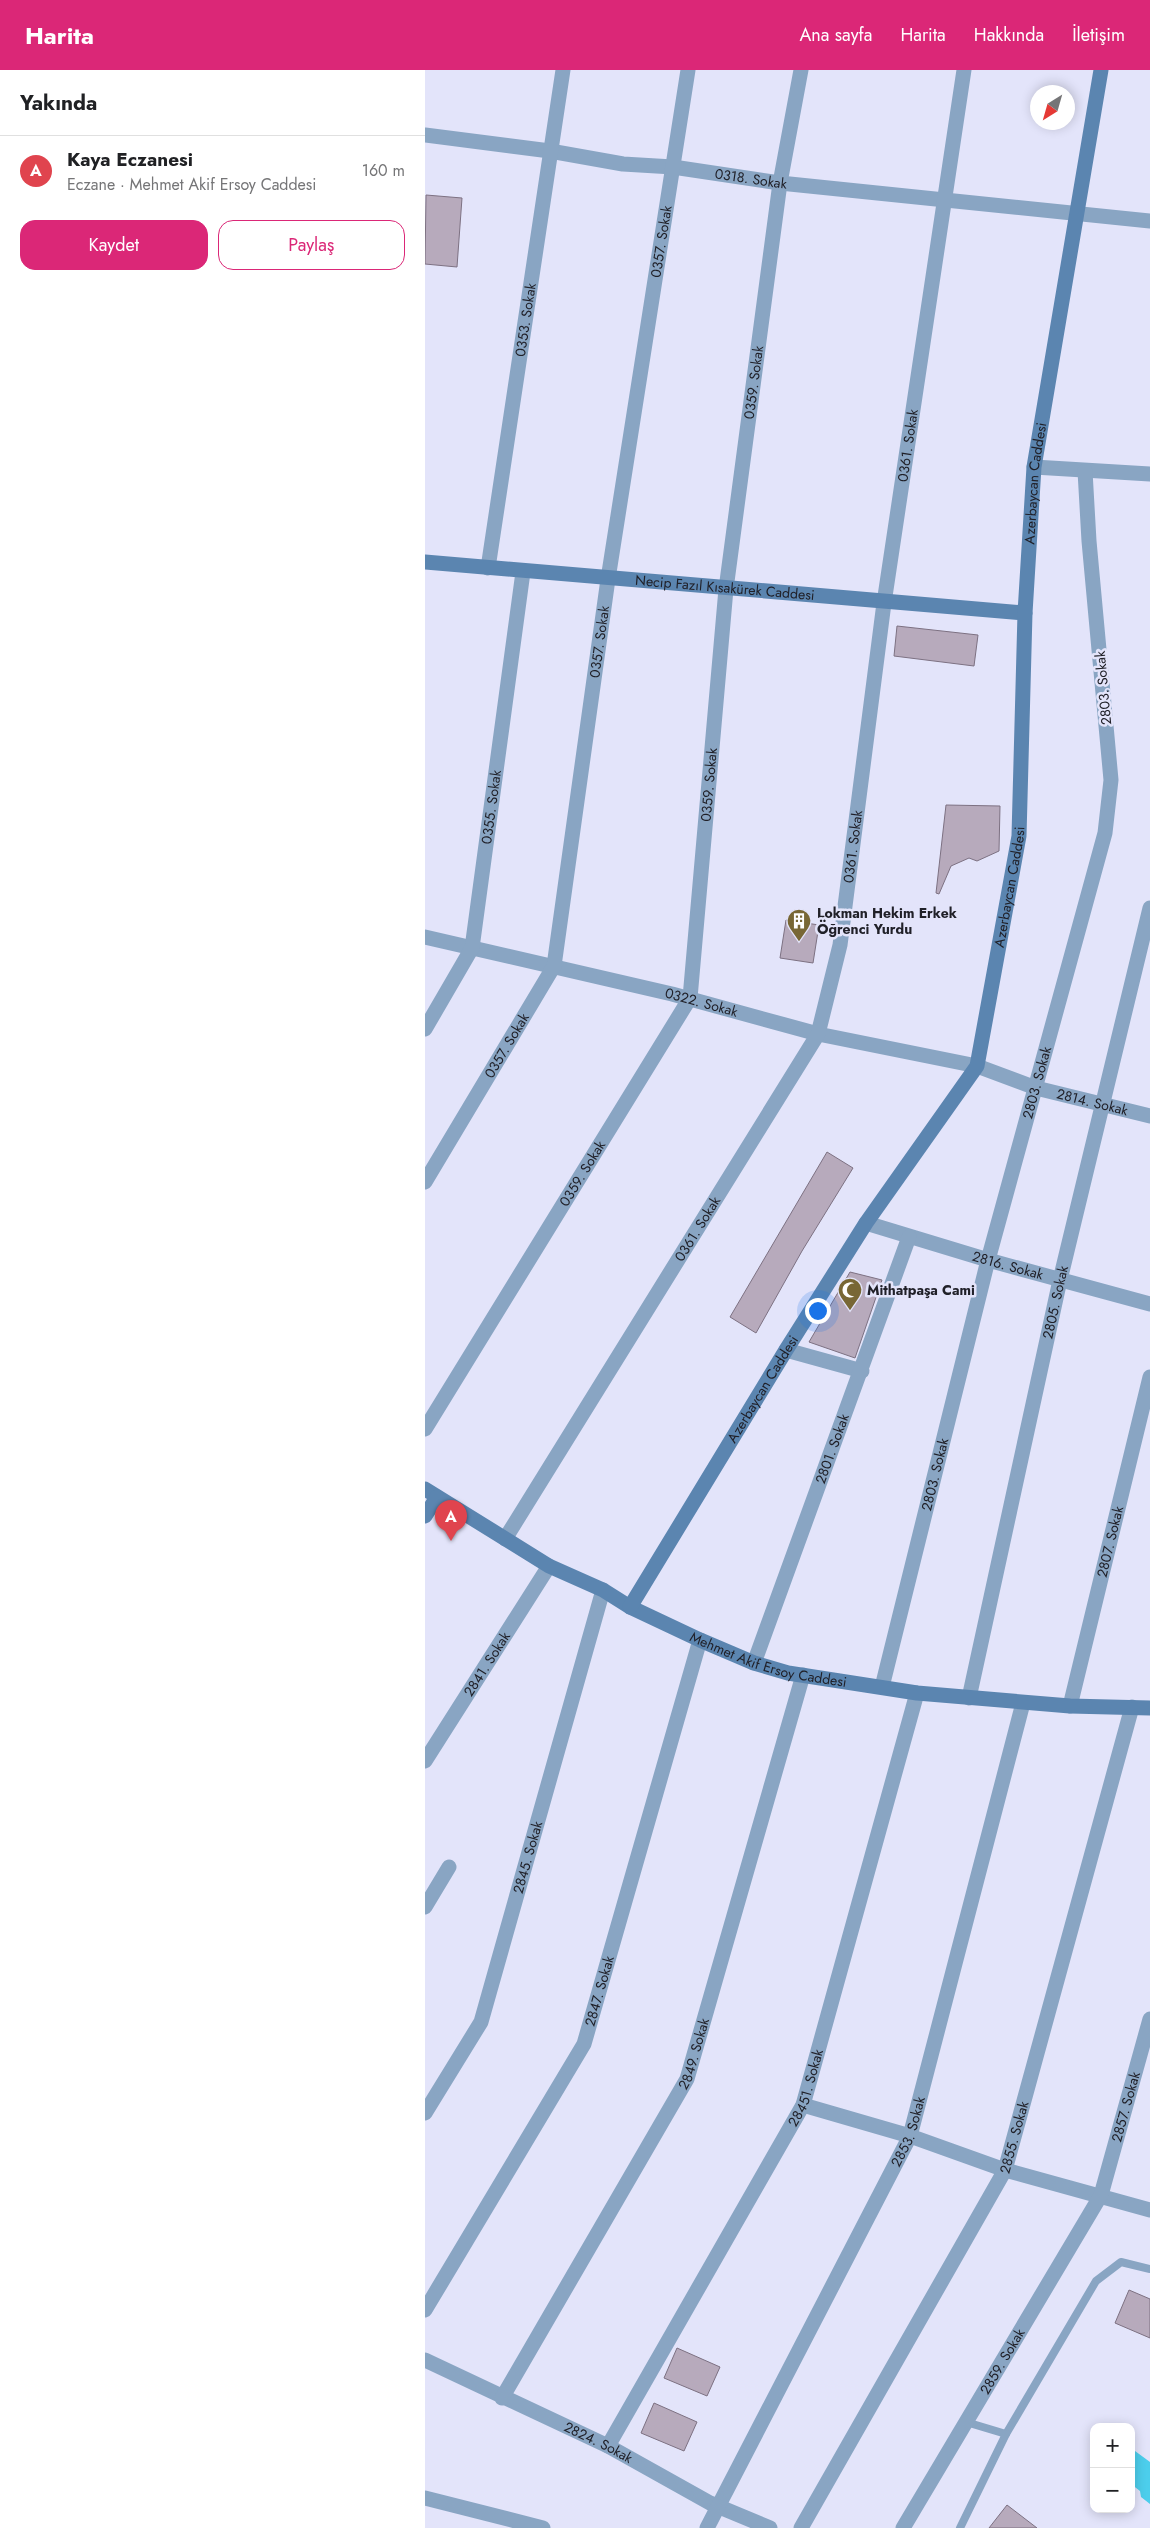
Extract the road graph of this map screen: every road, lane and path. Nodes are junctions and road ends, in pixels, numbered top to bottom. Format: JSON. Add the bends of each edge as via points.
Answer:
{"nodes":[{"id":1,"x":563,"y":70,"type":"edge"},
{"id":2,"x":688,"y":70,"type":"edge"},
{"id":3,"x":801,"y":70,"type":"edge"},
{"id":4,"x":964,"y":70,"type":"edge"},
{"id":5,"x":1101,"y":70,"type":"edge"},
{"id":6,"x":425,"y":135,"type":"edge"},
{"id":7,"x":550,"y":151,"type":"junction"},
{"id":8,"x":673,"y":167,"type":"junction"},
{"id":9,"x":780,"y":183,"type":"junction"},
{"id":10,"x":943,"y":200,"type":"junction"},
{"id":11,"x":1079,"y":212,"type":"junction"},
{"id":12,"x":1150,"y":221,"type":"edge"},
{"id":13,"x":1034,"y":468,"type":"junction"},
{"id":14,"x":1085,"y":471,"type":"junction"},
{"id":15,"x":1150,"y":474,"type":"edge"},
{"id":16,"x":425,"y":562,"type":"edge"},
{"id":17,"x":488,"y":568,"type":"junction"},
{"id":18,"x":523,"y":572,"type":"junction"},
{"id":19,"x":608,"y":579,"type":"junction"},
{"id":20,"x":725,"y":589,"type":"junction"},
{"id":21,"x":884,"y":603,"type":"junction"},
{"id":22,"x":1025,"y":613,"type":"junction"},
{"id":23,"x":1150,"y":908,"type":"edge"},
{"id":24,"x":425,"y":937,"type":"edge"},
{"id":25,"x":472,"y":948,"type":"junction"},
{"id":26,"x":554,"y":966,"type":"junction"},
{"id":27,"x":690,"y":998,"type":"junction"},
{"id":28,"x":425,"y":1029,"type":"edge"},
{"id":29,"x":818,"y":1034,"type":"junction"},
{"id":30,"x":977,"y":1066,"type":"junction"},
{"id":31,"x":1036,"y":1088,"type":"junction"},
{"id":32,"x":1104,"y":1104,"type":"junction"},
{"id":33,"x":1150,"y":1116,"type":"edge"},
{"id":34,"x":425,"y":1182,"type":"edge"},
{"id":35,"x":866,"y":1223,"type":"junction"},
{"id":36,"x":909,"y":1237,"type":"junction"},
{"id":37,"x":988,"y":1260,"type":"junction"},
{"id":38,"x":1060,"y":1280,"type":"junction"},
{"id":39,"x":1150,"y":1304,"type":"edge"},
{"id":40,"x":785,"y":1350,"type":"junction"},
{"id":41,"x":861,"y":1371,"type":"junction"},
{"id":42,"x":1150,"y":1377,"type":"edge"},
{"id":43,"x":425,"y":1430,"type":"edge"},
{"id":44,"x":431,"y":1493,"type":"edge"},
{"id":45,"x":425,"y":1516,"type":"edge"},
{"id":46,"x":505,"y":1539,"type":"junction"},
{"id":47,"x":549,"y":1566,"type":"junction"},
{"id":48,"x":603,"y":1590,"type":"junction"},
{"id":49,"x":630,"y":1607,"type":"junction"},
{"id":50,"x":700,"y":1640,"type":"junction"},
{"id":51,"x":754,"y":1663,"type":"junction"},
{"id":52,"x":803,"y":1675,"type":"junction"},
{"id":53,"x":882,"y":1687,"type":"junction"},
{"id":54,"x":917,"y":1693,"type":"junction"},
{"id":55,"x":969,"y":1698,"type":"junction"},
{"id":56,"x":1023,"y":1703,"type":"junction"},
{"id":57,"x":1070,"y":1706,"type":"junction"},
{"id":58,"x":1132,"y":1706,"type":"junction"},
{"id":59,"x":1150,"y":1708,"type":"edge"},
{"id":60,"x":425,"y":1761,"type":"edge"},
{"id":61,"x":449,"y":1867,"type":"dead end"},
{"id":62,"x":425,"y":1907,"type":"edge"},
{"id":63,"x":1150,"y":2019,"type":"edge"},
{"id":64,"x":803,"y":2105,"type":"junction"},
{"id":65,"x":425,"y":2113,"type":"edge"},
{"id":66,"x":910,"y":2136,"type":"junction"},
{"id":67,"x":1005,"y":2170,"type":"junction"},
{"id":68,"x":1101,"y":2195,"type":"junction"},
{"id":69,"x":1150,"y":2210,"type":"edge"},
{"id":70,"x":1150,"y":2269,"type":"edge"},
{"id":71,"x":425,"y":2310,"type":"edge"},
{"id":72,"x":425,"y":2360,"type":"edge"},
{"id":73,"x":502,"y":2398,"type":"junction"},
{"id":74,"x":965,"y":2422,"type":"junction"},
{"id":75,"x":1006,"y":2434,"type":"junction"},
{"id":76,"x":608,"y":2446,"type":"junction"},
{"id":77,"x":425,"y":2498,"type":"edge"},
{"id":78,"x":720,"y":2507,"type":"junction"},
{"id":79,"x":543,"y":2528,"type":"edge"},
{"id":80,"x":707,"y":2528,"type":"edge"},
{"id":81,"x":770,"y":2528,"type":"edge"},
{"id":82,"x":801,"y":2528,"type":"edge"},
{"id":83,"x":903,"y":2528,"type":"edge"},
{"id":84,"x":960,"y":2528,"type":"edge"}],
"edges":[{"from":1,"to":7,"type":"street","name":"0353. Sokak"},
{"from":2,"to":8,"type":"street","name":"0357. Sokak"},
{"from":3,"to":9,"type":"street","name":"0359. Sokak"},
{"from":4,"to":10,"type":"street","name":"0361. Sokak"},
{"from":5,"to":11,"type":"street","name":"Azerbaycan Caddesi"},
{"from":6,"to":7,"type":"street","name":"0318. Sokak"},
{"from":7,"to":8,"type":"street","name":"0318. Sokak","via":[[623,164]]},
{"from":7,"to":17,"type":"street","name":"0353. Sokak"},
{"from":8,"to":9,"type":"street","name":"0318. Sokak"},
{"from":8,"to":19,"type":"street","name":"0357. Sokak"},
{"from":9,"to":10,"type":"street","name":"0318. Sokak"},
{"from":9,"to":20,"type":"street","name":"0359. Sokak"},
{"from":10,"to":11,"type":"street","name":"0318. Sokak"},
{"from":10,"to":21,"type":"street","name":"0361. Sokak"},
{"from":11,"to":12,"type":"street","name":"0318. Sokak"},
{"from":11,"to":13,"type":"street","name":"Azerbaycan Caddesi"},
{"from":13,"to":14,"type":"street"},
{"from":13,"to":22,"type":"street","name":"Azerbaycan Caddesi"},
{"from":14,"to":15,"type":"street"},
{"from":14,"to":31,"type":"street","name":"2803. Sokak","via":[[1111,780],[1105,833]]},
{"from":16,"to":17,"type":"street","name":"Necip Fazıl Kısakürek Caddesi"},
{"from":17,"to":18,"type":"street","name":"Necip Fazıl Kısakürek Caddesi"},
{"from":18,"to":19,"type":"street","name":"Necip Fazıl Kısakürek Caddesi"},
{"from":18,"to":25,"type":"street","name":"0355. Sokak"},
{"from":19,"to":20,"type":"street","name":"Necip Fazıl Kısakürek Caddesi"},
{"from":19,"to":26,"type":"street","name":"0357. Sokak"},
{"from":20,"to":21,"type":"street","name":"Necip Fazıl Kısakürek Caddesi"},
{"from":20,"to":27,"type":"street","name":"0359. Sokak"},
{"from":21,"to":22,"type":"street","name":"Necip Fazıl Kısakürek Caddesi"},
{"from":21,"to":29,"type":"street","name":"0361. Sokak","via":[[840,945]]},
{"from":22,"to":30,"type":"street","name":"Azerbaycan Caddesi","via":[[1019,836]]},
{"from":23,"to":32,"type":"street","name":"2805. Sokak"},
{"from":24,"to":25,"type":"street","name":"0322. Sokak"},
{"from":25,"to":26,"type":"street","name":"0322. Sokak"},
{"from":25,"to":28,"type":"street","name":"0355. Sokak"},
{"from":26,"to":27,"type":"street","name":"0322. Sokak"},
{"from":26,"to":34,"type":"street","name":"0357. Sokak"},
{"from":27,"to":29,"type":"street","name":"0322. Sokak"},
{"from":27,"to":43,"type":"street","name":"0359. Sokak"},
{"from":29,"to":30,"type":"street","name":"0322. Sokak"},
{"from":29,"to":46,"type":"street","name":"0361. Sokak"},
{"from":30,"to":31,"type":"street","name":"2814. Sokak"},
{"from":30,"to":35,"type":"street","name":"Azerbaycan Caddesi"},
{"from":31,"to":32,"type":"street","name":"2814. Sokak"},
{"from":31,"to":37,"type":"street","name":"2803. Sokak"},
{"from":32,"to":33,"type":"street","name":"2814. Sokak"},
{"from":32,"to":38,"type":"street","name":"2805. Sokak"},
{"from":35,"to":36,"type":"street","name":"2816. Sokak"},
{"from":35,"to":40,"type":"street","name":"Azerbaycan Caddesi"},
{"from":36,"to":37,"type":"street","name":"2816. Sokak"},
{"from":36,"to":41,"type":"street","name":"2801. Sokak"},
{"from":37,"to":38,"type":"street","name":"2816. Sokak"},
{"from":37,"to":53,"type":"street","name":"2803. Sokak"},
{"from":38,"to":39,"type":"street","name":"2816. Sokak"},
{"from":38,"to":55,"type":"street","name":"2805. Sokak"},
{"from":40,"to":41,"type":"street"},
{"from":40,"to":49,"type":"street","name":"Azerbaycan Caddesi"},
{"from":41,"to":51,"type":"street","name":"2801. Sokak"},
{"from":42,"to":57,"type":"street","name":"2807. Sokak"},
{"from":44,"to":45,"type":"street"},
{"from":44,"to":46,"type":"street","name":"Mehmet Akif Ersoy Caddesi"},
{"from":46,"to":47,"type":"street","name":"Mehmet Akif Ersoy Caddesi"},
{"from":47,"to":48,"type":"street","name":"Mehmet Akif Ersoy Caddesi"},
{"from":47,"to":60,"type":"street","name":"2841. Sokak"},
{"from":48,"to":49,"type":"street","name":"Mehmet Akif Ersoy Caddesi"},
{"from":48,"to":65,"type":"street","name":"2845. Sokak","via":[[481,2022]]},
{"from":49,"to":50,"type":"street","name":"Mehmet Akif Ersoy Caddesi"},
{"from":50,"to":51,"type":"street","name":"Mehmet Akif Ersoy Caddesi"},
{"from":50,"to":71,"type":"street","name":"2847. Sokak","via":[[584,2044]]},
{"from":51,"to":52,"type":"street","name":"Mehmet Akif Ersoy Caddesi"},
{"from":52,"to":53,"type":"street","name":"Mehmet Akif Ersoy Caddesi"},
{"from":52,"to":73,"type":"street","name":"2849. Sokak","via":[[687,2078]]},
{"from":53,"to":54,"type":"street","name":"Mehmet Akif Ersoy Caddesi"},
{"from":54,"to":55,"type":"street","name":"Mehmet Akif Ersoy Caddesi"},
{"from":54,"to":64,"type":"street","name":"28451. Sokak"},
{"from":55,"to":56,"type":"street","name":"Mehmet Akif Ersoy Caddesi"},
{"from":56,"to":57,"type":"street","name":"Mehmet Akif Ersoy Caddesi"},
{"from":56,"to":66,"type":"street","name":"2853. Sokak"},
{"from":57,"to":58,"type":"street","name":"Mehmet Akif Ersoy Caddesi"},
{"from":58,"to":59,"type":"street","name":"Mehmet Akif Ersoy Caddesi"},
{"from":58,"to":67,"type":"street","name":"2855. Sokak"},
{"from":61,"to":62,"type":"street"},
{"from":63,"to":68,"type":"street","name":"2857. Sokak"},
{"from":64,"to":66,"type":"street"},
{"from":64,"to":76,"type":"street","name":"28451. Sokak"},
{"from":66,"to":67,"type":"street"},
{"from":66,"to":78,"type":"street","name":"2853. Sokak"},
{"from":67,"to":68,"type":"street"},
{"from":67,"to":82,"type":"street","name":"2855. Sokak"},
{"from":68,"to":69,"type":"street"},
{"from":68,"to":74,"type":"street","name":"2859. Sokak"},
{"from":70,"to":75,"type":"lane","via":[[1121,2262],[1096,2281]]},
{"from":72,"to":73,"type":"street","name":"2824. Sokak"},
{"from":73,"to":76,"type":"street","name":"2824. Sokak"},
{"from":74,"to":75,"type":"lane"},
{"from":74,"to":83,"type":"street","name":"2859. Sokak"},
{"from":75,"to":84,"type":"lane"},
{"from":76,"to":78,"type":"street","name":"2824. Sokak"},
{"from":77,"to":79,"type":"street"},
{"from":78,"to":80,"type":"street","name":"2853. Sokak"},
{"from":78,"to":81,"type":"street","name":"2824. Sokak"}]}
